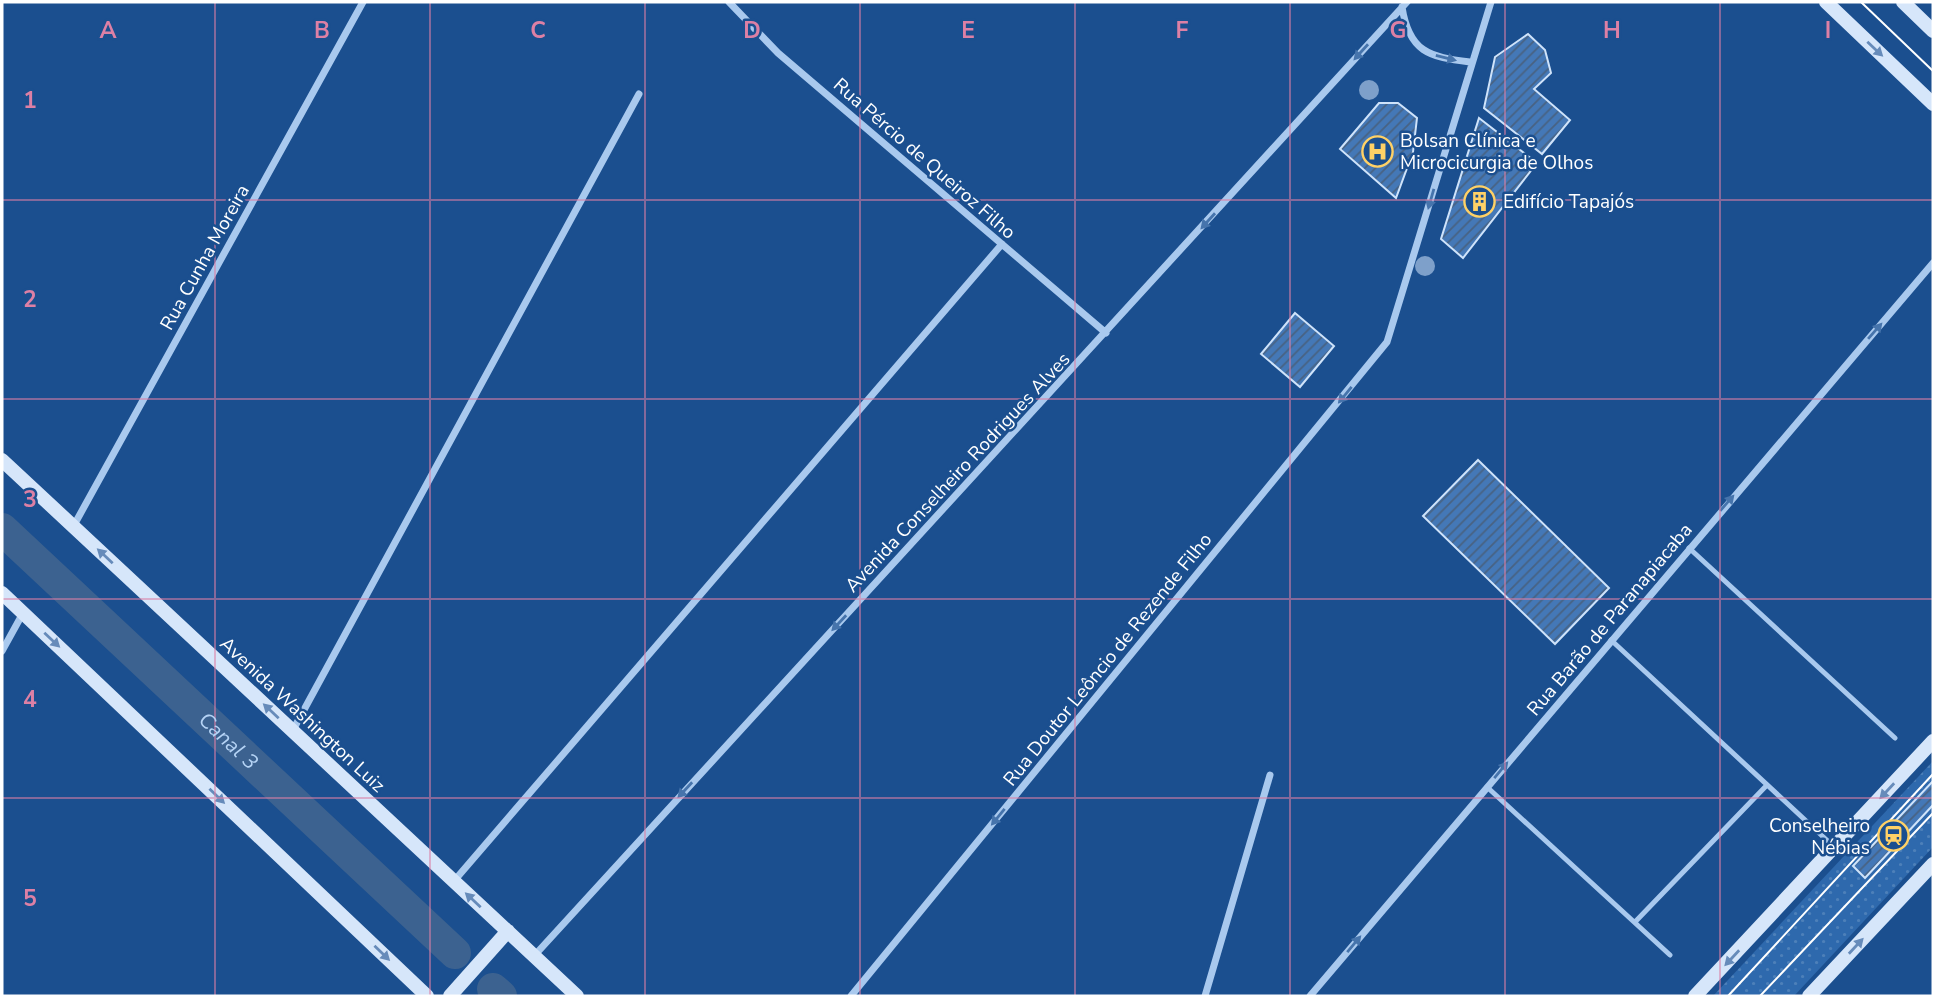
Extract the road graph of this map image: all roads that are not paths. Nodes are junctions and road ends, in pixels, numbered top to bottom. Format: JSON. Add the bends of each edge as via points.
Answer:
{"nodes":[{"id":1,"x":363,"y":2,"type":"edge"},
{"id":2,"x":729,"y":2,"type":"edge"},
{"id":3,"x":1491,"y":2,"type":"edge"},
{"id":4,"x":1826,"y":2,"type":"edge"},
{"id":5,"x":1903,"y":2,"type":"edge"},
{"id":6,"x":1405,"y":5,"type":"edge"},
{"id":7,"x":1933,"y":31,"type":"edge"},
{"id":8,"x":1470,"y":62,"type":"junction"},
{"id":9,"x":639,"y":94,"type":"dead end"},
{"id":10,"x":1933,"y":104,"type":"edge"},
{"id":11,"x":1002,"y":244,"type":"junction"},
{"id":12,"x":1933,"y":263,"type":"edge"},
{"id":13,"x":1106,"y":333,"type":"junction"},
{"id":14,"x":2,"y":460,"type":"edge"},
{"id":15,"x":73,"y":527,"type":"junction"},
{"id":16,"x":1689,"y":548,"type":"junction"},
{"id":17,"x":2,"y":593,"type":"edge"},
{"id":18,"x":23,"y":612,"type":"junction"},
{"id":19,"x":1611,"y":640,"type":"junction"},
{"id":20,"x":2,"y":651,"type":"edge"},
{"id":21,"x":292,"y":731,"type":"junction"},
{"id":22,"x":1895,"y":738,"type":"dead end"},
{"id":23,"x":1933,"y":741,"type":"edge"},
{"id":24,"x":1270,"y":775,"type":"dead end"},
{"id":25,"x":1767,"y":785,"type":"junction"},
{"id":26,"x":1486,"y":787,"type":"junction"},
{"id":27,"x":1835,"y":847,"type":"junction"},
{"id":28,"x":1933,"y":863,"type":"edge"},
{"id":29,"x":454,"y":882,"type":"junction"},
{"id":30,"x":1635,"y":922,"type":"junction"},
{"id":31,"x":508,"y":932,"type":"junction"},
{"id":32,"x":1670,"y":955,"type":"dead end"},
{"id":33,"x":534,"y":956,"type":"junction"},
{"id":34,"x":427,"y":996,"type":"edge"},
{"id":35,"x":450,"y":996,"type":"edge"},
{"id":36,"x":577,"y":996,"type":"edge"},
{"id":37,"x":851,"y":996,"type":"edge"},
{"id":38,"x":1205,"y":996,"type":"edge"},
{"id":39,"x":1310,"y":996,"type":"edge"},
{"id":40,"x":1695,"y":996,"type":"edge"},
{"id":41,"x":1809,"y":996,"type":"edge"}],
"edges":[{"from":1,"to":15,"type":"street","name":"Rua Cunha Moreira"},
{"from":2,"to":11,"type":"street","name":"Rua Pércio de Queiroz Filho","via":[[778,53]]},
{"from":3,"to":8,"type":"street"},
{"from":4,"to":10,"type":"main road","one_way":true},
{"from":5,"to":7,"type":"main road"},
{"from":6,"to":8,"type":"street","name":"Avenida Conselheiro Rodrigues Alves","one_way":true,"via":[[1405,28],[1414,44],[1444,59]]},
{"from":6,"to":13,"type":"street","name":"Avenida Conselheiro Rodrigues Alves","one_way":true},
{"from":8,"to":37,"type":"street","name":"Rua Doutor Leôncio de Rezende Filho","one_way":true,"via":[[1387,342]]},
{"from":9,"to":21,"type":"street"},
{"from":11,"to":13,"type":"street","name":"Rua Pércio de Queiroz Filho"},
{"from":11,"to":29,"type":"street"},
{"from":16,"to":12,"type":"street","name":"Rua Barão de Paranapiacaba","one_way":true},
{"from":13,"to":33,"type":"street","name":"Avenida Conselheiro Rodrigues Alves","one_way":true},
{"from":14,"to":15,"type":"main road","name":"Avenida Washington Luiz"},
{"from":21,"to":15,"type":"main road","name":"Avenida Washington Luiz","one_way":true},
{"from":16,"to":19,"type":"street","name":"Rua Barão de Paranapiacaba"},
{"from":16,"to":22,"type":"lane"},
{"from":17,"to":18,"type":"main road"},
{"from":18,"to":20,"type":"street"},
{"from":18,"to":34,"type":"main road","one_way":true},
{"from":19,"to":25,"type":"lane"},
{"from":26,"to":19,"type":"street","name":"Rua Barão de Paranapiacaba","one_way":true},
{"from":21,"to":29,"type":"main road","name":"Avenida Washington Luiz"},
{"from":23,"to":27,"type":"main road","one_way":true},
{"from":24,"to":38,"type":"street"},
{"from":25,"to":27,"type":"lane"},
{"from":25,"to":30,"type":"lane"},
{"from":26,"to":30,"type":"lane"},
{"from":39,"to":26,"type":"street","name":"Rua Barão de Paranapiacaba","one_way":true},
{"from":27,"to":40,"type":"main road","one_way":true},
{"from":41,"to":28,"type":"main road","one_way":true},
{"from":31,"to":29,"type":"main road","name":"Avenida Washington Luiz","one_way":true},
{"from":30,"to":32,"type":"lane"},
{"from":31,"to":33,"type":"main road","name":"Avenida Washington Luiz"},
{"from":31,"to":35,"type":"main road"},
{"from":33,"to":36,"type":"main road","name":"Avenida Washington Luiz"}]}
